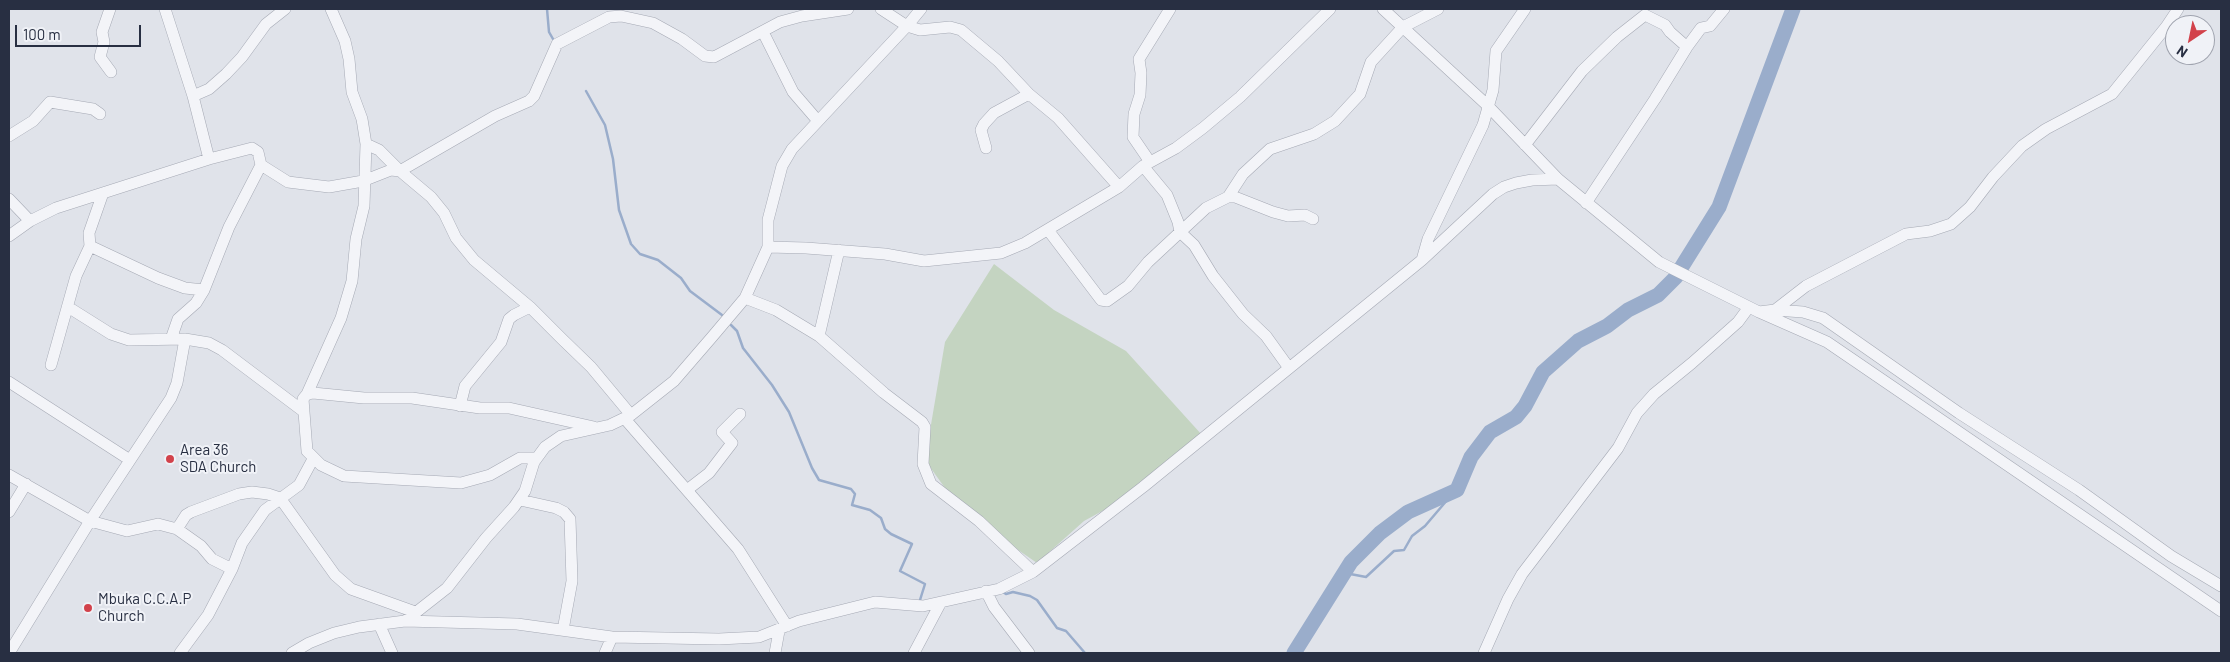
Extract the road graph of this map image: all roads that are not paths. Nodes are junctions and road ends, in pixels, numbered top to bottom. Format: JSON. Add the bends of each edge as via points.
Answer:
{"nodes":[{"id":1,"x":110,"y":9,"type":"edge"},
{"id":2,"x":164,"y":9,"type":"edge"},
{"id":3,"x":285,"y":9,"type":"edge"},
{"id":4,"x":331,"y":9,"type":"edge"},
{"id":5,"x":848,"y":9,"type":"edge"},
{"id":6,"x":881,"y":9,"type":"edge"},
{"id":7,"x":920,"y":9,"type":"edge"},
{"id":8,"x":1170,"y":9,"type":"edge"},
{"id":9,"x":1330,"y":9,"type":"edge"},
{"id":10,"x":1383,"y":9,"type":"edge"},
{"id":11,"x":1438,"y":9,"type":"edge"},
{"id":12,"x":1525,"y":9,"type":"edge"},
{"id":13,"x":1724,"y":9,"type":"edge"},
{"id":14,"x":2178,"y":9,"type":"edge"},
{"id":15,"x":607,"y":13,"type":"edge"},
{"id":16,"x":907,"y":26,"type":"junction"},
{"id":17,"x":1402,"y":27,"type":"junction"},
{"id":18,"x":763,"y":32,"type":"junction"},
{"id":19,"x":1687,"y":47,"type":"junction"},
{"id":20,"x":111,"y":72,"type":"dead end"},
{"id":21,"x":1029,"y":94,"type":"junction"},
{"id":22,"x":192,"y":96,"type":"junction"},
{"id":23,"x":1488,"y":105,"type":"junction"},
{"id":24,"x":100,"y":114,"type":"dead end"},
{"id":25,"x":818,"y":121,"type":"junction"},
{"id":26,"x":9,"y":136,"type":"edge"},
{"id":27,"x":366,"y":144,"type":"junction"},
{"id":28,"x":1525,"y":145,"type":"junction"},
{"id":29,"x":986,"y":148,"type":"dead end"},
{"id":30,"x":209,"y":158,"type":"junction"},
{"id":31,"x":1146,"y":164,"type":"junction"},
{"id":32,"x":261,"y":165,"type":"junction"},
{"id":33,"x":400,"y":171,"type":"junction"},
{"id":34,"x":1558,"y":179,"type":"junction"},
{"id":35,"x":363,"y":181,"type":"junction"},
{"id":36,"x":1119,"y":187,"type":"junction"},
{"id":37,"x":103,"y":193,"type":"junction"},
{"id":38,"x":1228,"y":197,"type":"junction"},
{"id":39,"x":9,"y":199,"type":"edge"},
{"id":40,"x":1586,"y":203,"type":"junction"},
{"id":41,"x":1313,"y":219,"type":"dead end"},
{"id":42,"x":30,"y":221,"type":"junction"},
{"id":43,"x":1048,"y":230,"type":"junction"},
{"id":44,"x":1180,"y":232,"type":"junction"},
{"id":45,"x":9,"y":236,"type":"edge"},
{"id":46,"x":90,"y":246,"type":"junction"},
{"id":47,"x":768,"y":248,"type":"junction"},
{"id":48,"x":839,"y":250,"type":"junction"},
{"id":49,"x":1422,"y":260,"type":"junction"},
{"id":50,"x":204,"y":290,"type":"junction"},
{"id":51,"x":745,"y":298,"type":"junction"},
{"id":52,"x":68,"y":307,"type":"junction"},
{"id":53,"x":530,"y":307,"type":"junction"},
{"id":54,"x":1754,"y":309,"type":"junction"},
{"id":55,"x":1775,"y":310,"type":"junction"},
{"id":56,"x":819,"y":336,"type":"junction"},
{"id":57,"x":171,"y":339,"type":"junction"},
{"id":58,"x":185,"y":339,"type":"junction"},
{"id":59,"x":51,"y":365,"type":"dead end"},
{"id":60,"x":1289,"y":368,"type":"junction"},
{"id":61,"x":9,"y":382,"type":"edge"},
{"id":62,"x":307,"y":394,"type":"junction"},
{"id":63,"x":460,"y":406,"type":"junction"},
{"id":64,"x":303,"y":411,"type":"junction"},
{"id":65,"x":740,"y":414,"type":"dead end"},
{"id":66,"x":628,"y":417,"type":"junction"},
{"id":67,"x":598,"y":428,"type":"junction"},
{"id":68,"x":536,"y":458,"type":"junction"},
{"id":69,"x":313,"y":459,"type":"junction"},
{"id":70,"x":130,"y":460,"type":"junction"},
{"id":71,"x":9,"y":475,"type":"edge"},
{"id":72,"x":26,"y":484,"type":"junction"},
{"id":73,"x":687,"y":490,"type":"junction"},
{"id":74,"x":280,"y":498,"type":"junction"},
{"id":75,"x":520,"y":500,"type":"junction"},
{"id":76,"x":9,"y":512,"type":"edge"},
{"id":77,"x":90,"y":521,"type":"junction"},
{"id":78,"x":177,"y":529,"type":"junction"},
{"id":79,"x":232,"y":569,"type":"junction"},
{"id":80,"x":1033,"y":572,"type":"junction"},
{"id":81,"x":2221,"y":586,"type":"edge"},
{"id":82,"x":986,"y":591,"type":"junction"},
{"id":83,"x":940,"y":604,"type":"junction"},
{"id":84,"x":2221,"y":611,"type":"edge"},
{"id":85,"x":415,"y":612,"type":"junction"},
{"id":86,"x":405,"y":621,"type":"junction"},
{"id":87,"x":379,"y":624,"type":"junction"},
{"id":88,"x":783,"y":628,"type":"junction"},
{"id":89,"x":563,"y":630,"type":"junction"},
{"id":90,"x":612,"y":637,"type":"junction"},
{"id":91,"x":9,"y":653,"type":"edge"},
{"id":92,"x":180,"y":653,"type":"edge"},
{"id":93,"x":292,"y":653,"type":"edge"},
{"id":94,"x":392,"y":653,"type":"edge"},
{"id":95,"x":605,"y":653,"type":"edge"},
{"id":96,"x":775,"y":653,"type":"edge"},
{"id":97,"x":914,"y":653,"type":"edge"},
{"id":98,"x":1029,"y":653,"type":"edge"},
{"id":99,"x":1484,"y":653,"type":"edge"}],
"edges":[{"from":1,"to":20,"type":"street","via":[[102,32],[104,42],[100,58]]},
{"from":2,"to":22,"type":"street"},
{"from":3,"to":22,"type":"street","via":[[266,24],[226,74],[209,89]]},
{"from":4,"to":27,"type":"street","via":[[345,41],[352,92],[362,119]]},
{"from":5,"to":18,"type":"street","via":[[802,16],[780,22]]},
{"from":6,"to":16,"type":"street"},
{"from":7,"to":16,"type":"street"},
{"from":8,"to":31,"type":"street","via":[[1139,59],[1140,95],[1134,114],[1133,136]]},
{"from":9,"to":31,"type":"street","via":[[1226,110],[1176,148]]},
{"from":10,"to":17,"type":"street"},
{"from":11,"to":17,"type":"street"},
{"from":12,"to":23,"type":"street","via":[[1496,52]]},
{"from":13,"to":19,"type":"street","via":[[1710,26],[1701,28]]},
{"from":14,"to":55,"type":"street","via":[[2112,94],[2046,129],[2022,146],[1970,207],[1951,224],[1906,234],[1806,286]]},
{"from":15,"to":18,"type":"street","via":[[653,23],[705,56],[714,58]]},
{"from":15,"to":33,"type":"street","via":[[557,44],[529,101],[514,105]]},
{"from":16,"to":21,"type":"street","via":[[920,30],[950,26],[961,30],[998,61]]},
{"from":16,"to":25,"type":"street"},
{"from":17,"to":23,"type":"street"},
{"from":17,"to":38,"type":"street","via":[[1371,62],[1360,94],[1335,121],[1314,134],[1270,149],[1243,174]]},
{"from":18,"to":25,"type":"street","via":[[793,92]]},
{"from":19,"to":28,"type":"street","via":[[1665,25],[1645,15],[1582,71]]},
{"from":19,"to":40,"type":"street"},
{"from":21,"to":29,"type":"street","via":[[994,113],[984,124],[981,130]]},
{"from":21,"to":36,"type":"street","via":[[1073,133]]},
{"from":22,"to":30,"type":"street"},
{"from":23,"to":28,"type":"street"},
{"from":23,"to":49,"type":"street","via":[[1483,125],[1428,239]]},
{"from":24,"to":26,"type":"street","via":[[93,109],[50,102],[33,121]]},
{"from":25,"to":47,"type":"street","via":[[792,149],[782,166],[768,220]]},
{"from":27,"to":33,"type":"street","via":[[379,150]]},
{"from":27,"to":35,"type":"street"},
{"from":28,"to":34,"type":"street"},
{"from":30,"to":32,"type":"street","via":[[252,148],[258,152]]},
{"from":30,"to":37,"type":"street"},
{"from":31,"to":36,"type":"street"},
{"from":31,"to":44,"type":"street","via":[[1166,195]]},
{"from":32,"to":35,"type":"street","via":[[288,182],[329,187]]},
{"from":32,"to":50,"type":"street","via":[[229,227]]},
{"from":33,"to":35,"type":"street","via":[[391,170]]},
{"from":33,"to":53,"type":"street","via":[[431,197],[474,260]]},
{"from":34,"to":40,"type":"street"},
{"from":34,"to":49,"type":"street","via":[[1532,180],[1504,187]]},
{"from":35,"to":62,"type":"street","via":[[363,214],[356,239],[352,282],[341,318]]},
{"from":36,"to":43,"type":"street"},
{"from":37,"to":42,"type":"street","via":[[56,208]]},
{"from":37,"to":46,"type":"street","via":[[90,233]]},
{"from":38,"to":41,"type":"street","via":[[1288,216],[1306,215]]},
{"from":38,"to":44,"type":"street","via":[[1206,208]]},
{"from":39,"to":42,"type":"street"},
{"from":40,"to":54,"type":"street","via":[[1670,269]]},
{"from":42,"to":45,"type":"street"},
{"from":43,"to":44,"type":"street","via":[[1101,300],[1107,301],[1128,286]]},
{"from":43,"to":48,"type":"street","via":[[1001,253],[978,257],[924,261]]},
{"from":44,"to":60,"type":"street","via":[[1194,244],[1213,276],[1243,314],[1266,336]]},
{"from":46,"to":50,"type":"street","via":[[158,278],[185,288]]},
{"from":46,"to":52,"type":"street","via":[[76,276]]},
{"from":47,"to":48,"type":"street"},
{"from":47,"to":51,"type":"street"},
{"from":48,"to":56,"type":"street"},
{"from":49,"to":60,"type":"street"},
{"from":50,"to":57,"type":"street","via":[[196,303],[178,319]]},
{"from":51,"to":56,"type":"street","via":[[782,313]]},
{"from":51,"to":66,"type":"street","via":[[674,381]]},
{"from":52,"to":57,"type":"street","via":[[111,334],[129,340]]},
{"from":52,"to":59,"type":"street"},
{"from":53,"to":63,"type":"street","via":[[510,319],[501,342],[465,386]]},
{"from":53,"to":66,"type":"street","via":[[591,367]]},
{"from":54,"to":55,"type":"street"},
{"from":54,"to":84,"type":"street","via":[[1814,335],[1851,357]]},
{"from":54,"to":99,"type":"street","via":[[1654,394],[1637,413],[1613,455],[1522,574]]},
{"from":55,"to":81,"type":"street","via":[[1803,312],[1823,318],[1959,413],[2079,490],[2171,556]]},
{"from":56,"to":80,"type":"street","via":[[922,422],[925,427],[923,464],[931,484],[979,521]]},
{"from":57,"to":58,"type":"street"},
{"from":58,"to":64,"type":"street","via":[[209,343],[222,350]]},
{"from":58,"to":70,"type":"street","via":[[171,398]]},
{"from":60,"to":80,"type":"street","via":[[1143,488]]},
{"from":61,"to":70,"type":"street"},
{"from":62,"to":63,"type":"street","via":[[412,398]]},
{"from":62,"to":64,"type":"street","via":[[303,399]]},
{"from":63,"to":67,"type":"street","via":[[509,408]]},
{"from":64,"to":69,"type":"street","via":[[305,442]]},
{"from":65,"to":73,"type":"street","via":[[722,432],[732,443],[709,473]]},
{"from":66,"to":67,"type":"street"},
{"from":66,"to":73,"type":"street"},
{"from":67,"to":68,"type":"street","via":[[567,434],[552,441]]},
{"from":68,"to":69,"type":"street","via":[[520,458],[490,475],[446,484],[352,478],[333,472]]},
{"from":68,"to":75,"type":"street"},
{"from":69,"to":74,"type":"street","via":[[298,485]]},
{"from":70,"to":77,"type":"street"},
{"from":71,"to":72,"type":"street"},
{"from":72,"to":76,"type":"street"},
{"from":72,"to":77,"type":"street"},
{"from":73,"to":88,"type":"street","via":[[738,549]]},
{"from":74,"to":78,"type":"street","via":[[252,492],[239,494],[191,512]]},
{"from":74,"to":79,"type":"street","via":[[265,510],[242,543]]},
{"from":74,"to":85,"type":"street","via":[[336,576],[351,589]]},
{"from":75,"to":85,"type":"street","via":[[448,588]]},
{"from":75,"to":89,"type":"street","via":[[556,508],[570,519],[572,581]]},
{"from":77,"to":78,"type":"street","via":[[127,531],[158,524]]},
{"from":77,"to":91,"type":"street"},
{"from":78,"to":79,"type":"street","via":[[201,546],[212,559]]},
{"from":79,"to":92,"type":"street","via":[[208,615]]},
{"from":80,"to":82,"type":"street","via":[[1006,586]]},
{"from":82,"to":83,"type":"street"},
{"from":82,"to":98,"type":"street","via":[[1000,616]]},
{"from":83,"to":88,"type":"street","via":[[914,607],[875,602]]},
{"from":83,"to":97,"type":"street"},
{"from":85,"to":86,"type":"street"},
{"from":86,"to":87,"type":"street"},
{"from":86,"to":89,"type":"street","via":[[517,624]]},
{"from":87,"to":93,"type":"street","via":[[334,633]]},
{"from":87,"to":94,"type":"street"},
{"from":88,"to":90,"type":"street","via":[[758,638]]},
{"from":88,"to":96,"type":"street"},
{"from":89,"to":90,"type":"street"},
{"from":90,"to":95,"type":"street"}]}
